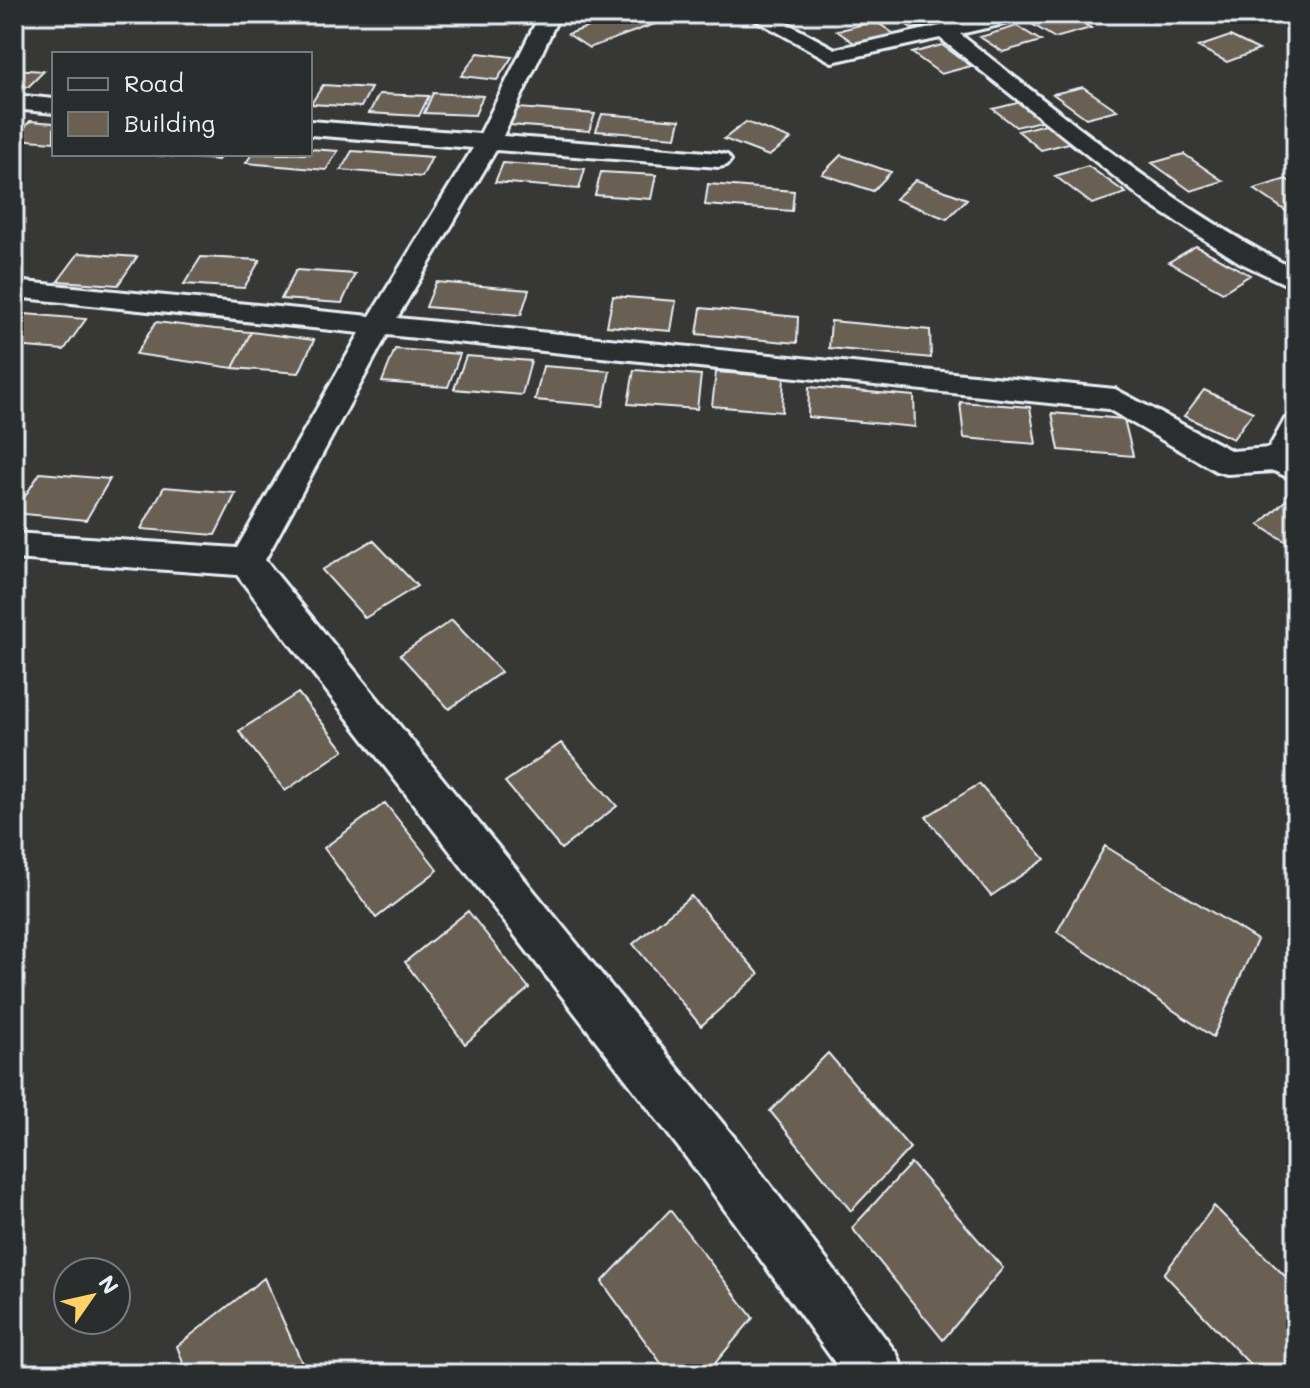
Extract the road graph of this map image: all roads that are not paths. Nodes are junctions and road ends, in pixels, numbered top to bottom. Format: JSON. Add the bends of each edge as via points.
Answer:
{"nodes":[{"id":1,"x":550,"y":14,"type":"edge"},
{"id":2,"x":755,"y":14,"type":"edge"},
{"id":3,"x":1023,"y":14,"type":"edge"},
{"id":4,"x":946,"y":33,"type":"junction"},
{"id":5,"x":14,"y":102,"type":"edge"},
{"id":6,"x":52,"y":106,"type":"edge"},
{"id":7,"x":312,"y":128,"type":"edge"},
{"id":8,"x":487,"y":144,"type":"junction"},
{"id":9,"x":719,"y":160,"type":"dead end"},
{"id":10,"x":1296,"y":248,"type":"edge"},
{"id":11,"x":1259,"y":264,"type":"junction"},
{"id":12,"x":1296,"y":281,"type":"edge"},
{"id":13,"x":14,"y":289,"type":"edge"},
{"id":14,"x":380,"y":323,"type":"junction"},
{"id":15,"x":1296,"y":427,"type":"edge"},
{"id":16,"x":1288,"y":464,"type":"edge"},
{"id":17,"x":14,"y":546,"type":"edge"},
{"id":18,"x":247,"y":562,"type":"junction"},
{"id":19,"x":877,"y":1374,"type":"edge"}],
"edges":[{"from":1,"to":8,"type":"street"},
{"from":2,"to":4,"type":"street","via":[[832,56]]},
{"from":3,"to":4,"type":"street"},
{"from":4,"to":11,"type":"street","via":[[1147,192]]},
{"from":5,"to":6,"type":"street"},
{"from":7,"to":8,"type":"street"},
{"from":8,"to":9,"type":"street"},
{"from":8,"to":14,"type":"street"},
{"from":10,"to":11,"type":"street"},
{"from":11,"to":12,"type":"street"},
{"from":13,"to":14,"type":"street"},
{"from":14,"to":16,"type":"street","via":[[1115,399],[1227,463]]},
{"from":14,"to":18,"type":"street"},
{"from":15,"to":16,"type":"street"},
{"from":17,"to":18,"type":"street"},
{"from":18,"to":19,"type":"street","via":[[720,1160]]}]}
